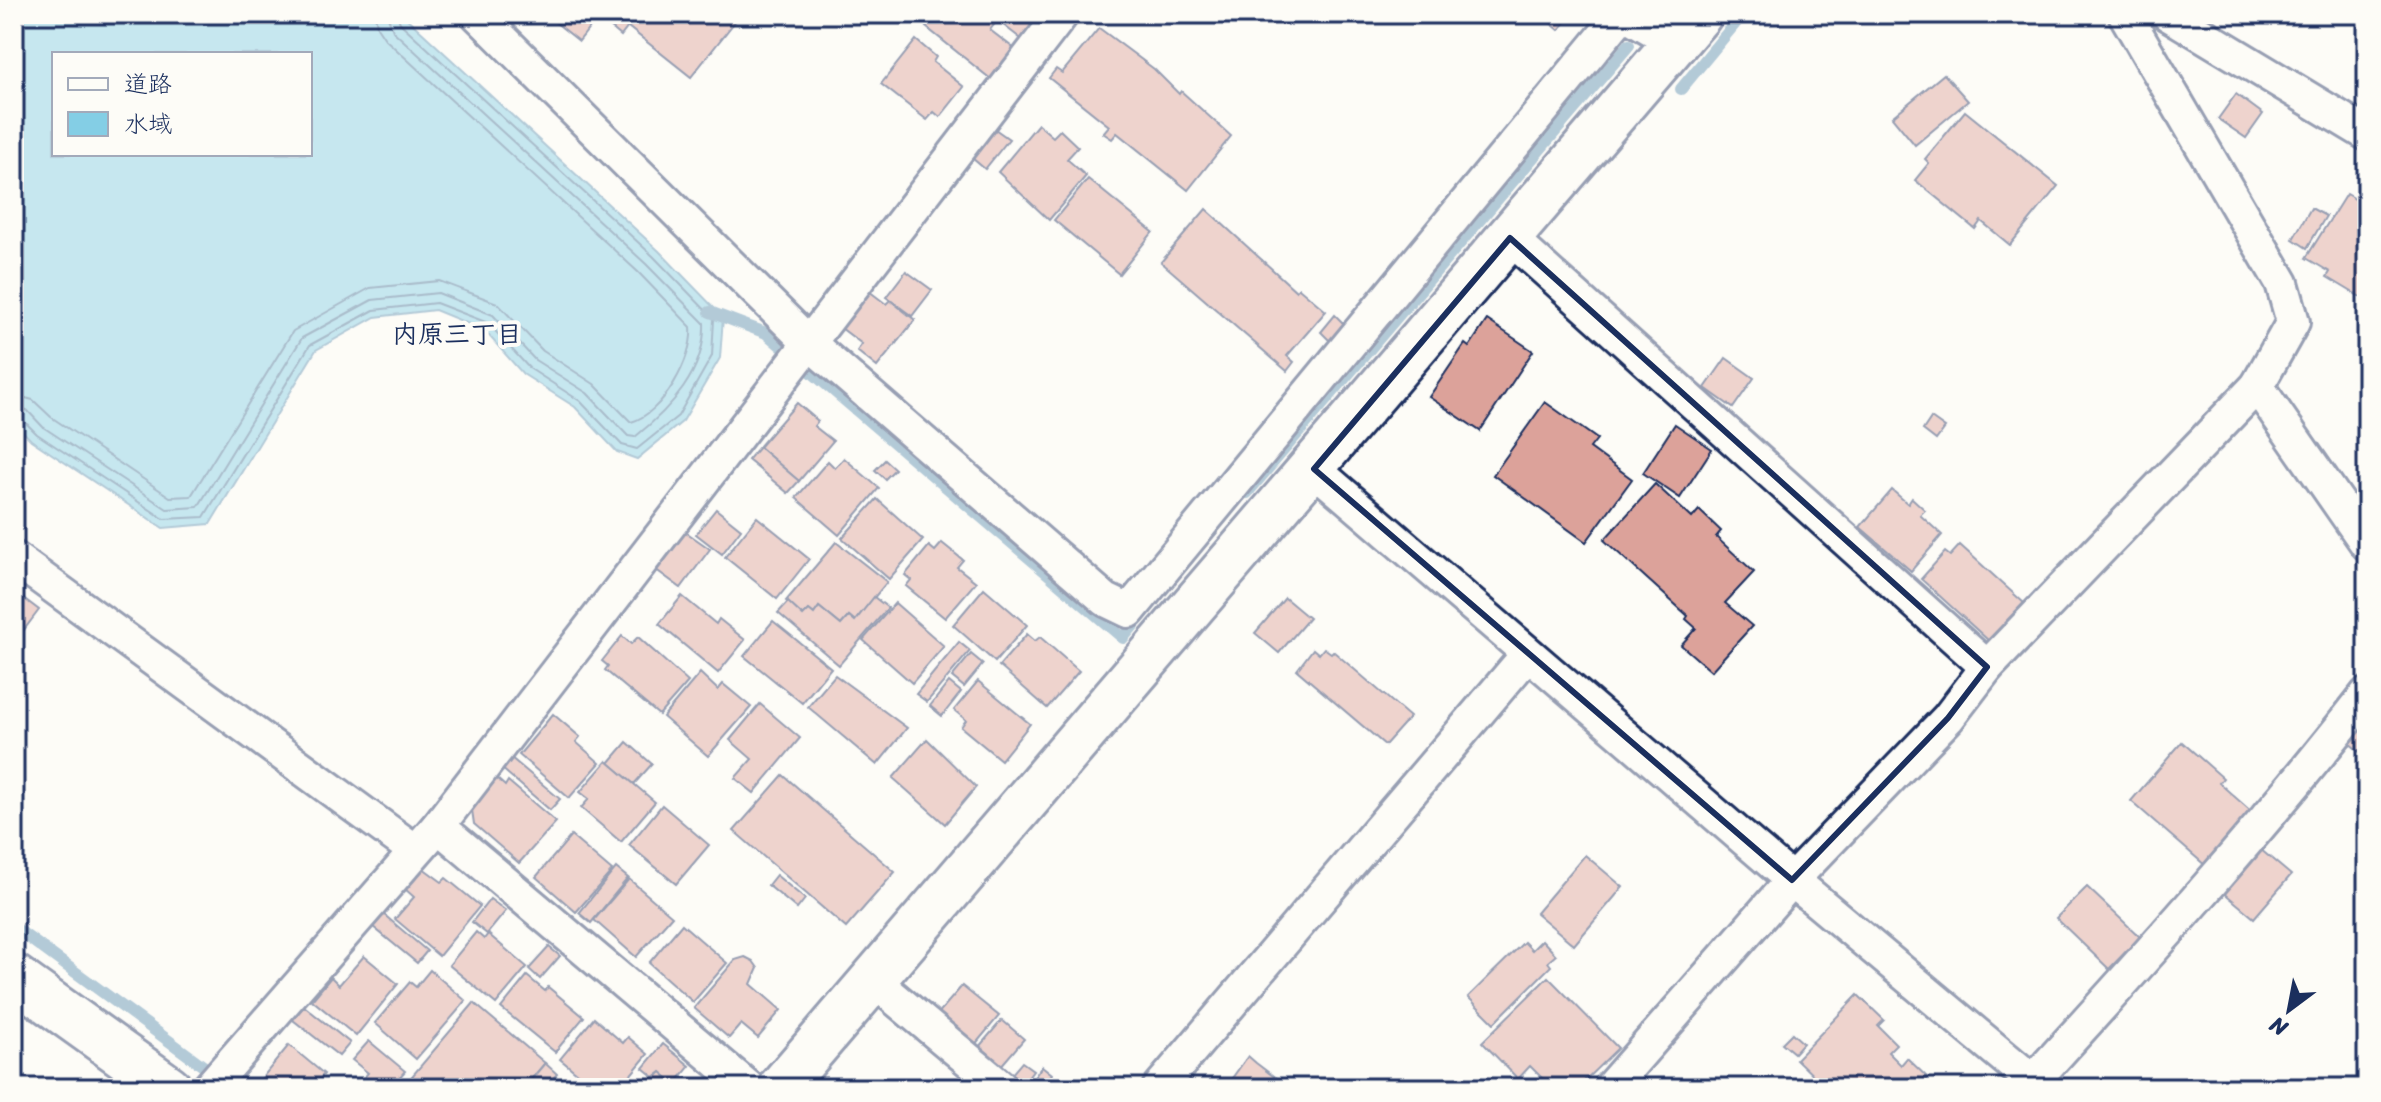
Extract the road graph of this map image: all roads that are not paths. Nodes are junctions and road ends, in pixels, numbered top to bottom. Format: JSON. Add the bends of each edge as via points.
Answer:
{"nodes":[{"id":1,"x":477,"y":14,"type":"edge"},
{"id":2,"x":1062,"y":14,"type":"edge"},
{"id":3,"x":1624,"y":14,"type":"edge"},
{"id":4,"x":2125,"y":14,"type":"edge"},
{"id":5,"x":2168,"y":14,"type":"edge"},
{"id":6,"x":1688,"y":28,"type":"edge"},
{"id":7,"x":2367,"y":134,"type":"edge"},
{"id":8,"x":1510,"y":238,"type":"junction"},
{"id":9,"x":806,"y":344,"type":"junction"},
{"id":10,"x":2257,"y":386,"type":"junction"},
{"id":11,"x":1314,"y":469,"type":"junction"},
{"id":12,"x":2367,"y":544,"type":"edge"},
{"id":13,"x":14,"y":558,"type":"edge"},
{"id":14,"x":1528,"y":654,"type":"junction"},
{"id":15,"x":1987,"y":667,"type":"junction"},
{"id":16,"x":2367,"y":694,"type":"edge"},
{"id":17,"x":438,"y":826,"type":"junction"},
{"id":18,"x":414,"y":850,"type":"junction"},
{"id":19,"x":1792,"y":880,"type":"junction"},
{"id":20,"x":14,"y":977,"type":"edge"},
{"id":21,"x":873,"y":980,"type":"junction"},
{"id":22,"x":220,"y":1076,"type":"edge"},
{"id":23,"x":2037,"y":1084,"type":"edge"},
{"id":24,"x":169,"y":1088,"type":"edge"},
{"id":25,"x":749,"y":1088,"type":"edge"},
{"id":26,"x":780,"y":1088,"type":"edge"},
{"id":27,"x":1002,"y":1088,"type":"edge"},
{"id":28,"x":1159,"y":1088,"type":"edge"},
{"id":29,"x":1610,"y":1088,"type":"edge"}],
"edges":[{"from":1,"to":9,"type":"street"},
{"from":2,"to":9,"type":"street"},
{"from":3,"to":6,"type":"street"},
{"from":3,"to":9,"type":"street","via":[[1129,611],[1106,600]]},
{"from":4,"to":10,"type":"street","via":[[2282,283],[2293,322]]},
{"from":5,"to":7,"type":"street"},
{"from":6,"to":8,"type":"street"},
{"from":8,"to":11,"type":"street"},
{"from":8,"to":15,"type":"street"},
{"from":9,"to":17,"type":"street"},
{"from":10,"to":12,"type":"street"},
{"from":10,"to":15,"type":"street"},
{"from":11,"to":14,"type":"street"},
{"from":11,"to":21,"type":"street"},
{"from":13,"to":18,"type":"street"},
{"from":14,"to":19,"type":"street"},
{"from":14,"to":28,"type":"street"},
{"from":15,"to":19,"type":"street","via":[[1948,718]]},
{"from":16,"to":23,"type":"street","via":[[2295,786]]},
{"from":17,"to":18,"type":"street"},
{"from":17,"to":25,"type":"street"},
{"from":18,"to":22,"type":"street"},
{"from":19,"to":23,"type":"street"},
{"from":19,"to":29,"type":"street"},
{"from":20,"to":24,"type":"street"},
{"from":21,"to":26,"type":"street"},
{"from":21,"to":27,"type":"street"}]}
